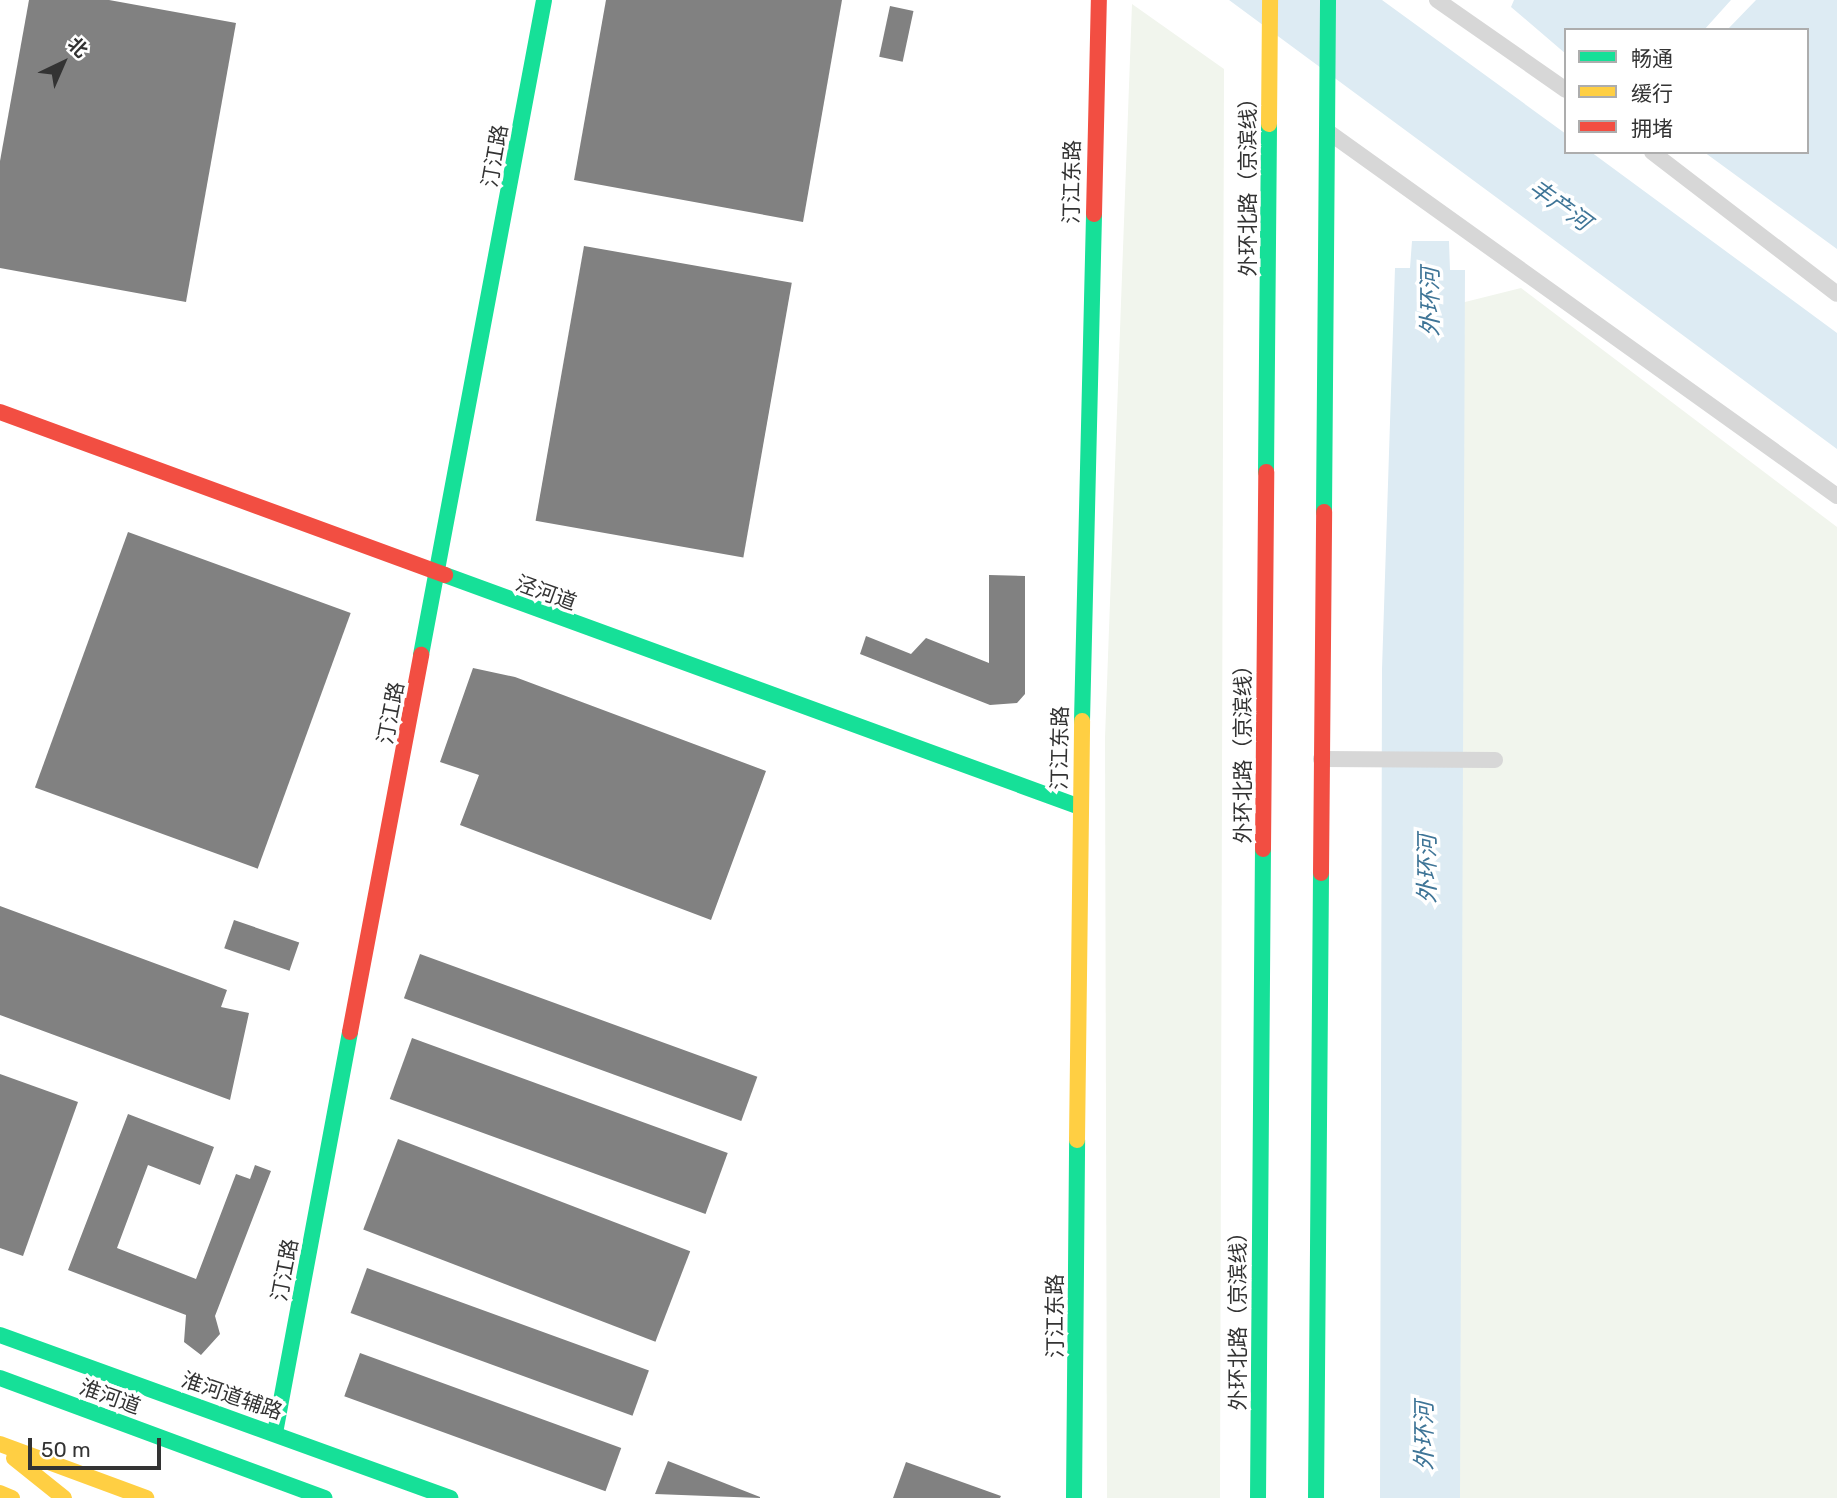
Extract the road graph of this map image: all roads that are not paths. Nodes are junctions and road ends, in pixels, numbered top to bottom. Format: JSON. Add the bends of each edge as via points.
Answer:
{"nodes":[{"id":1,"x":544,"y":0,"type":"edge"},
{"id":2,"x":1099,"y":0,"type":"edge"},
{"id":3,"x":1270,"y":0,"type":"edge"},
{"id":4,"x":1328,"y":0,"type":"edge"},
{"id":5,"x":1437,"y":0,"type":"edge"},
{"id":6,"x":1564,"y":89,"type":"edge"},
{"id":7,"x":1327,"y":131,"type":"junction"},
{"id":8,"x":1655,"y":154,"type":"edge"},
{"id":9,"x":1837,"y":294,"type":"edge"},
{"id":10,"x":0,"y":412,"type":"edge"},
{"id":11,"x":1837,"y":496,"type":"edge"},
{"id":12,"x":439,"y":577,"type":"junction"},
{"id":13,"x":1321,"y":759,"type":"junction"},
{"id":14,"x":1495,"y":760,"type":"dead end"},
{"id":15,"x":1080,"y":807,"type":"junction"},
{"id":16,"x":0,"y":1335,"type":"edge"},
{"id":17,"x":2,"y":1379,"type":"edge"},
{"id":18,"x":275,"y":1433,"type":"junction"},
{"id":19,"x":0,"y":1445,"type":"edge"},
{"id":20,"x":0,"y":1493,"type":"edge"},
{"id":21,"x":12,"y":1498,"type":"edge"},
{"id":22,"x":64,"y":1498,"type":"edge"},
{"id":23,"x":146,"y":1498,"type":"edge"},
{"id":24,"x":324,"y":1498,"type":"edge"},
{"id":25,"x":450,"y":1498,"type":"edge"},
{"id":26,"x":1074,"y":1498,"type":"edge"},
{"id":27,"x":1258,"y":1498,"type":"edge"},
{"id":28,"x":1316,"y":1498,"type":"edge"}],
"edges":[{"from":1,"to":12,"type":"main road","name":"汀江路"},
{"from":2,"to":15,"type":"main road","name":"汀江东路"},
{"from":3,"to":27,"type":"main road","name":"外环北路（京滨线）"},
{"from":4,"to":7,"type":"main road"},
{"from":5,"to":6,"type":"street"},
{"from":7,"to":11,"type":"street"},
{"from":7,"to":13,"type":"main road"},
{"from":8,"to":9,"type":"street"},
{"from":10,"to":12,"type":"main road","name":"泾河道"},
{"from":12,"to":15,"type":"main road","name":"泾河道"},
{"from":12,"to":18,"type":"main road","name":"汀江路"},
{"from":13,"to":14,"type":"street"},
{"from":13,"to":28,"type":"main road"},
{"from":15,"to":26,"type":"main road","name":"汀江东路"},
{"from":16,"to":18,"type":"main road","name":"淮河道辅路"},
{"from":17,"to":24,"type":"main road","name":"淮河道"},
{"from":18,"to":25,"type":"main road","name":"淮河道辅路"},
{"from":19,"to":22,"type":"main road"},
{"from":19,"to":23,"type":"main road"},
{"from":20,"to":21,"type":"main road"}]}
